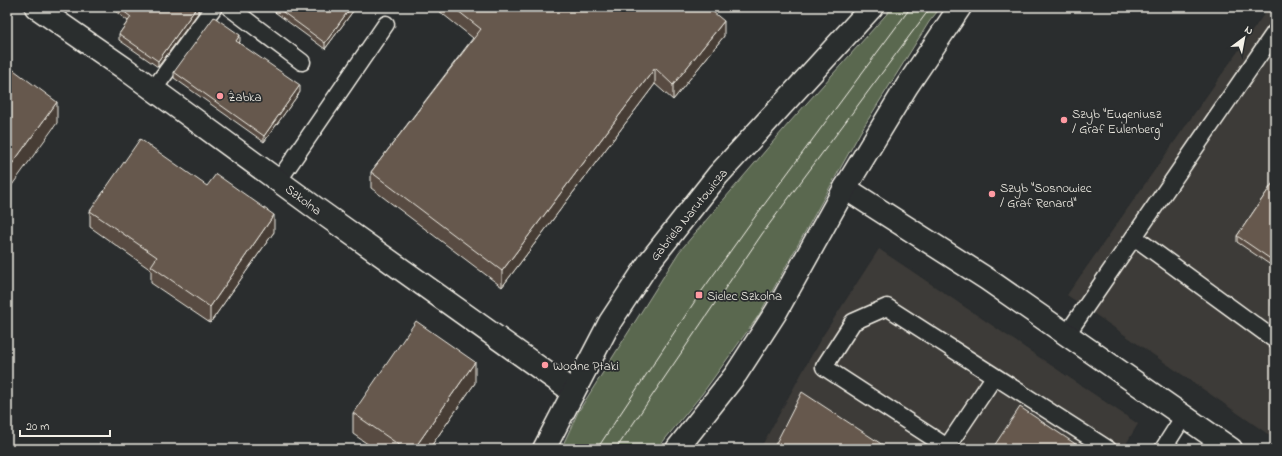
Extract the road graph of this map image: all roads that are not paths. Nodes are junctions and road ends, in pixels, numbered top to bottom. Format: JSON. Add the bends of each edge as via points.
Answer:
{"nodes":[{"id":1,"x":214,"y":7,"type":"edge"},
{"id":2,"x":229,"y":7,"type":"edge"},
{"id":3,"x":872,"y":7,"type":"edge"},
{"id":4,"x":960,"y":7,"type":"edge"},
{"id":5,"x":44,"y":9,"type":"edge"},
{"id":6,"x":386,"y":24,"type":"dead end"},
{"id":7,"x":1275,"y":32,"type":"edge"},
{"id":8,"x":302,"y":62,"type":"dead end"},
{"id":9,"x":154,"y":90,"type":"junction"},
{"id":10,"x":278,"y":180,"type":"junction"},
{"id":11,"x":845,"y":188,"type":"junction"},
{"id":12,"x":1134,"y":237,"type":"junction"},
{"id":13,"x":1067,"y":334,"type":"junction"},
{"id":14,"x":1275,"y":340,"type":"edge"},
{"id":15,"x":994,"y":377,"type":"junction"},
{"id":16,"x":572,"y":391,"type":"junction"},
{"id":17,"x":1184,"y":416,"type":"junction"},
{"id":18,"x":544,"y":449,"type":"edge"},
{"id":19,"x":677,"y":449,"type":"edge"},
{"id":20,"x":1108,"y":449,"type":"edge"},
{"id":21,"x":1163,"y":449,"type":"edge"},
{"id":22,"x":1232,"y":449,"type":"edge"}],
"edges":[{"from":1,"to":9,"type":"lane"},
{"from":2,"to":8,"type":"lane"},
{"from":3,"to":16,"type":"street","name":"Gabriela Narutowicza","via":[[718,175],[650,261],[610,322]]},
{"from":4,"to":11,"type":"street","via":[[907,86]]},
{"from":5,"to":9,"type":"street","name":"Szkolna"},
{"from":6,"to":10,"type":"lane"},
{"from":7,"to":12,"type":"lane"},
{"from":9,"to":10,"type":"street","name":"Szkolna"},
{"from":10,"to":16,"type":"street","name":"Szkolna"},
{"from":11,"to":13,"type":"street","via":[[988,279]]},
{"from":11,"to":19,"type":"street","via":[[776,312],[736,374]]},
{"from":12,"to":13,"type":"lane"},
{"from":12,"to":14,"type":"lane"},
{"from":13,"to":17,"type":"street"},
{"from":15,"to":15,"type":"lane","via":[[887,307],[852,322],[824,367],[946,447]]},
{"from":15,"to":20,"type":"lane"},
{"from":16,"to":18,"type":"street","name":"Gabriela Narutowicza"},
{"from":17,"to":21,"type":"lane"},
{"from":17,"to":22,"type":"street"}]}
